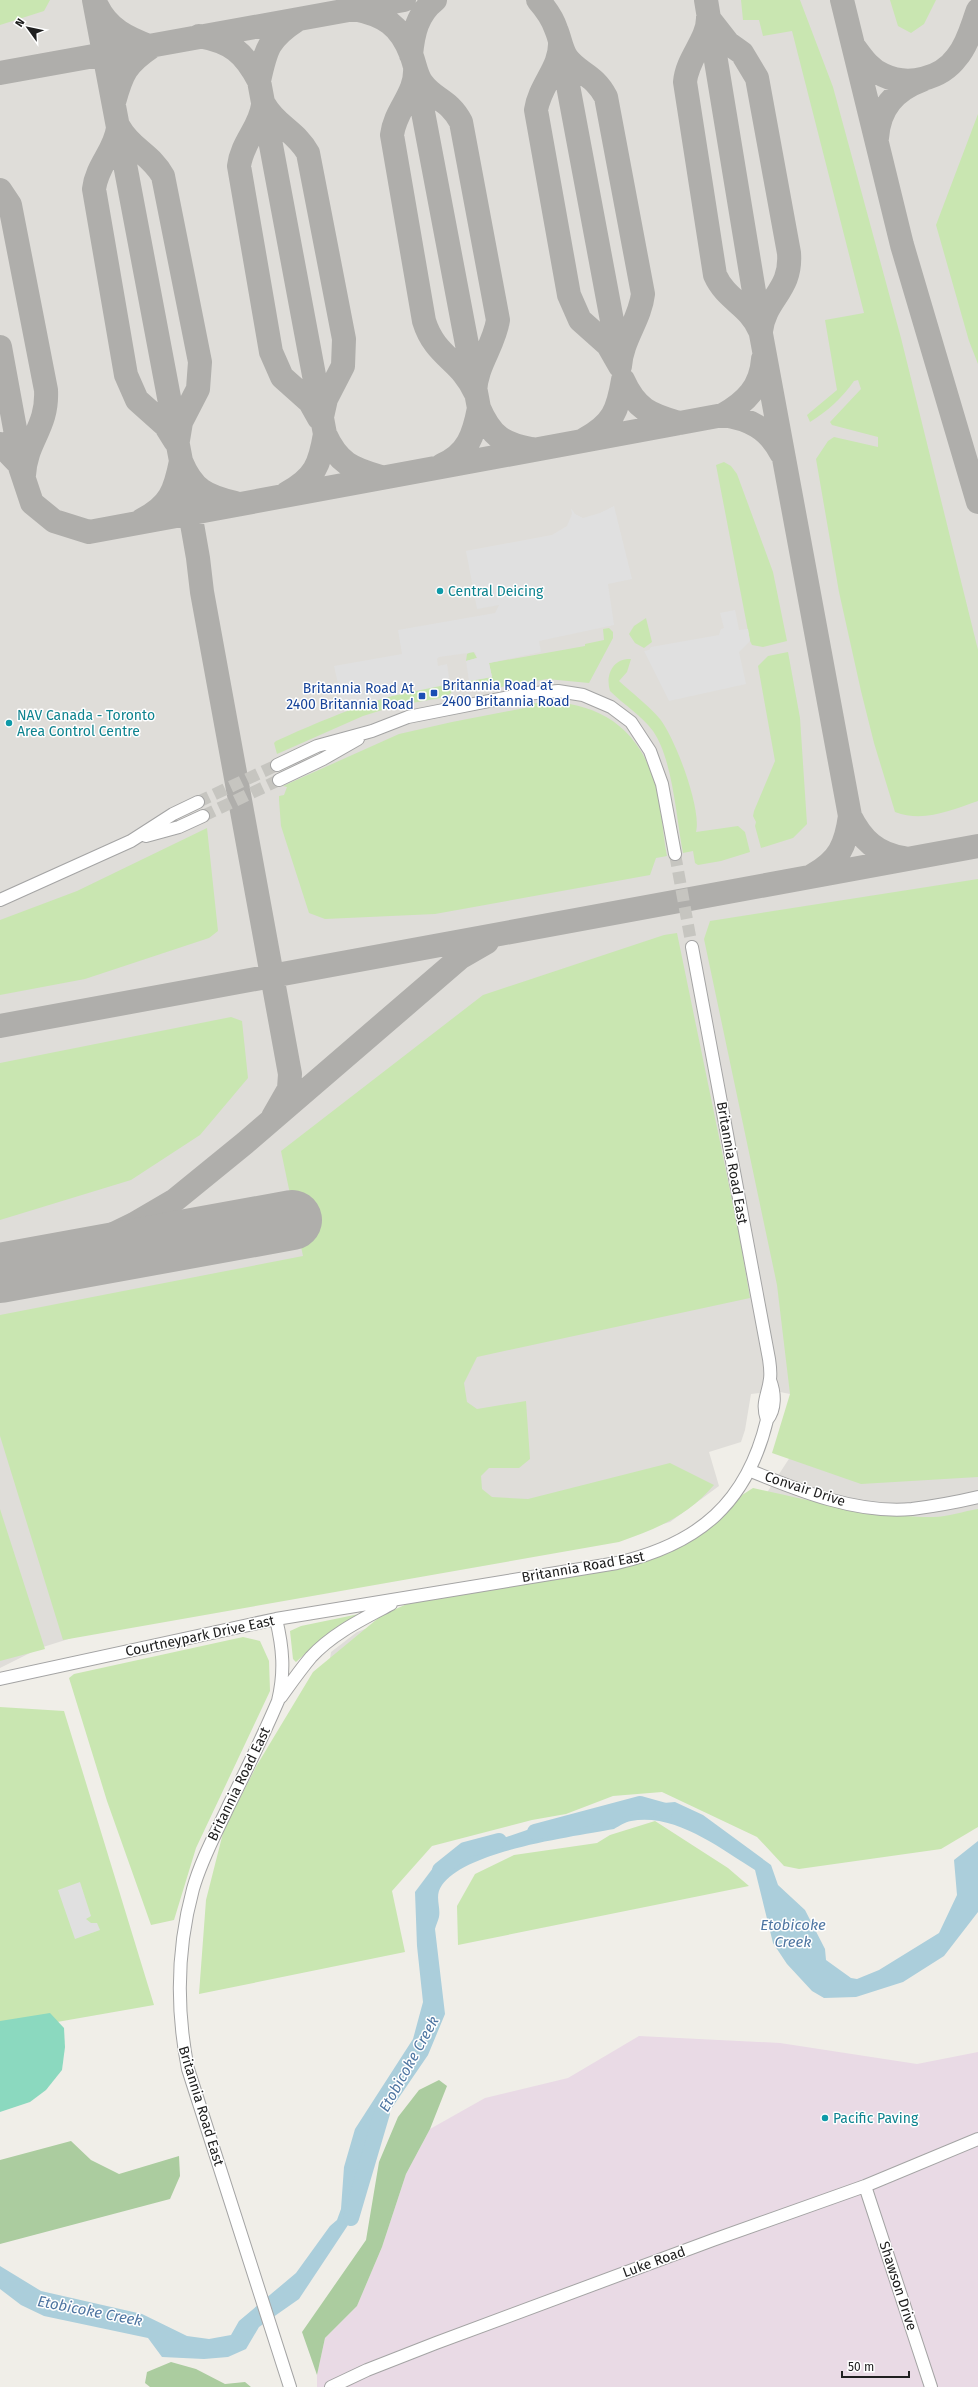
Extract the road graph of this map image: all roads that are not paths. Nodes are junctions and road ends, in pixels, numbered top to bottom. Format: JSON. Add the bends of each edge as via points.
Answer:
{"nodes":[{"id":1,"x":372,"y":731,"type":"junction"},
{"id":2,"x":277,"y":765,"type":"tunnel mouth"},
{"id":3,"x":279,"y":780,"type":"tunnel mouth"},
{"id":4,"x":198,"y":802,"type":"tunnel mouth"},
{"id":5,"x":203,"y":816,"type":"tunnel mouth"},
{"id":6,"x":131,"y":841,"type":"junction"},
{"id":7,"x":675,"y":854,"type":"tunnel mouth"},
{"id":8,"x":0,"y":900,"type":"edge"},
{"id":9,"x":692,"y":947,"type":"tunnel mouth"},
{"id":10,"x":751,"y":1471,"type":"junction"},
{"id":11,"x":978,"y":1497,"type":"edge"},
{"id":12,"x":402,"y":1599,"type":"junction"},
{"id":13,"x":276,"y":1620,"type":"junction"},
{"id":14,"x":0,"y":1679,"type":"edge"},
{"id":15,"x":278,"y":1701,"type":"junction"},
{"id":16,"x":978,"y":2139,"type":"edge"},
{"id":17,"x":865,"y":2186,"type":"junction"},
{"id":18,"x":290,"y":2387,"type":"edge"},
{"id":19,"x":331,"y":2387,"type":"edge"},
{"id":20,"x":931,"y":2387,"type":"edge"}],
"edges":[{"from":1,"to":2,"type":"street","via":[[317,746]]},
{"from":1,"to":3,"type":"street","via":[[324,759]]},
{"from":1,"to":7,"type":"street","via":[[408,717],[526,694],[558,691],[583,695],[611,707],[631,722],[650,751],[662,784]]},
{"from":4,"to":6,"type":"street","via":[[173,814]]},
{"from":5,"to":6,"type":"street","via":[[180,827]]},
{"from":6,"to":8,"type":"street"},
{"from":9,"to":10,"type":"street","name":"Britannia Road East","via":[[769,1359],[770,1380],[765,1393],[764,1410],[767,1420]]},
{"from":10,"to":11,"type":"street","name":"Convair Drive","via":[[822,1497],[876,1508],[911,1509]]},
{"from":10,"to":12,"type":"street","name":"Britannia Road East","via":[[732,1497],[708,1522],[682,1541],[649,1556]]},
{"from":12,"to":13,"type":"street","name":"Courtneypark Drive East"},
{"from":12,"to":15,"type":"street","via":[[344,1630],[322,1647]]},
{"from":13,"to":14,"type":"street","name":"Courtneypark Drive East"},
{"from":13,"to":15,"type":"street","name":"Britannia Road East","via":[[284,1656],[284,1675]]},
{"from":15,"to":18,"type":"street","name":"Britannia Road East","via":[[207,1850],[183,1930],[179,1980],[180,2033],[188,2069]]},
{"from":16,"to":17,"type":"street","name":"Luke Road"},
{"from":17,"to":19,"type":"street","name":"Luke Road","via":[[706,2242],[367,2370]]},
{"from":17,"to":20,"type":"street","name":"Shawson Drive"}]}
